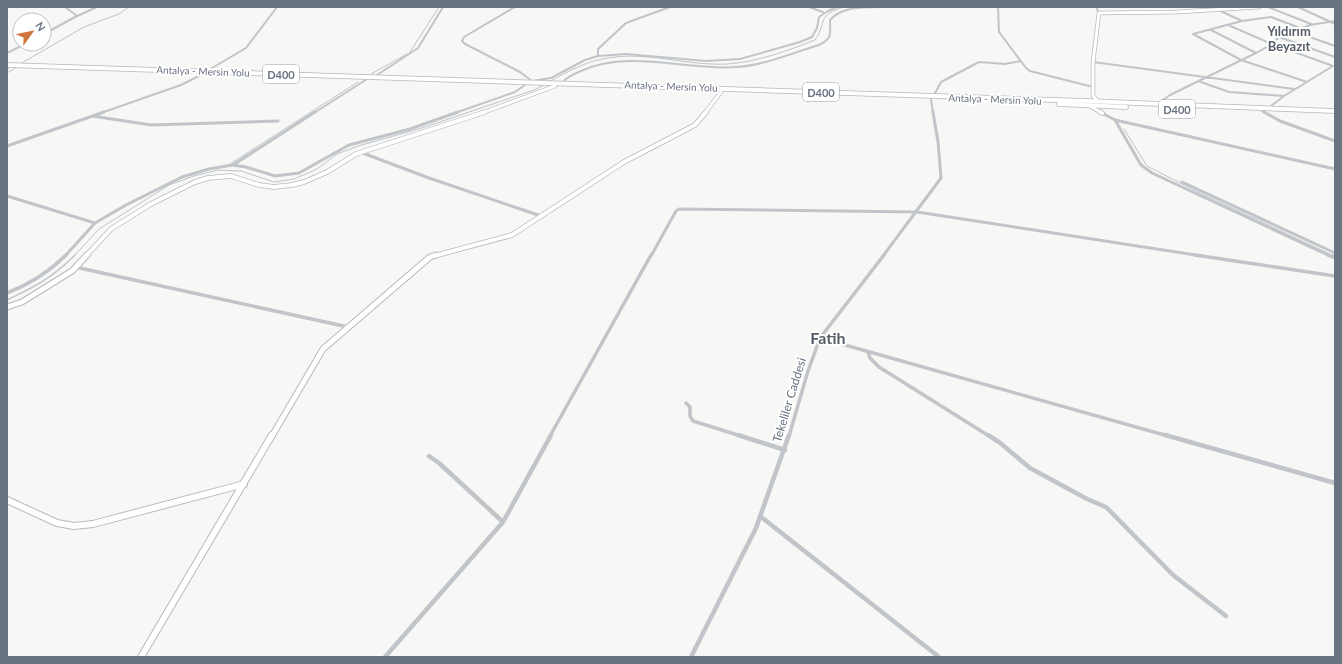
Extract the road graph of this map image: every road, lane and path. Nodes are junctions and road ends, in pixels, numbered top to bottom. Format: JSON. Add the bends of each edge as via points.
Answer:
{"nodes":[{"id":1,"x":65,"y":7,"type":"edge"},
{"id":2,"x":97,"y":7,"type":"edge"},
{"id":3,"x":134,"y":7,"type":"edge"},
{"id":4,"x":143,"y":7,"type":"edge"},
{"id":5,"x":277,"y":7,"type":"edge"},
{"id":6,"x":443,"y":7,"type":"edge"},
{"id":7,"x":515,"y":7,"type":"edge"},
{"id":8,"x":670,"y":7,"type":"edge"},
{"id":9,"x":809,"y":7,"type":"edge"},
{"id":10,"x":837,"y":7,"type":"edge"},
{"id":11,"x":879,"y":7,"type":"edge"},
{"id":12,"x":928,"y":7,"type":"edge"},
{"id":13,"x":966,"y":7,"type":"edge"},
{"id":14,"x":998,"y":7,"type":"edge"},
{"id":15,"x":1096,"y":7,"type":"edge"},
{"id":16,"x":1212,"y":7,"type":"edge"},
{"id":17,"x":1259,"y":7,"type":"edge"},
{"id":18,"x":1268,"y":7,"type":"edge"},
{"id":19,"x":1298,"y":7,"type":"edge"},
{"id":20,"x":1219,"y":10,"type":"junction"},
{"id":21,"x":823,"y":12,"type":"junction"},
{"id":22,"x":1099,"y":13,"type":"junction"},
{"id":23,"x":75,"y":17,"type":"junction"},
{"id":24,"x":1242,"y":21,"type":"junction"},
{"id":25,"x":1335,"y":21,"type":"edge"},
{"id":26,"x":1330,"y":22,"type":"junction"},
{"id":27,"x":1335,"y":24,"type":"edge"},
{"id":28,"x":1228,"y":25,"type":"junction"},
{"id":29,"x":1312,"y":25,"type":"junction"},
{"id":30,"x":1300,"y":28,"type":"junction"},
{"id":31,"x":52,"y":30,"type":"edge"},
{"id":32,"x":1211,"y":30,"type":"junction"},
{"id":33,"x":1293,"y":31,"type":"junction"},
{"id":34,"x":1279,"y":37,"type":"junction"},
{"id":35,"x":1272,"y":44,"type":"junction"},
{"id":36,"x":1335,"y":46,"type":"edge"},
{"id":37,"x":1256,"y":53,"type":"junction"},
{"id":38,"x":598,"y":56,"type":"junction"},
{"id":39,"x":1335,"y":57,"type":"edge"},
{"id":40,"x":1242,"y":60,"type":"junction"},
{"id":41,"x":1021,"y":61,"type":"junction"},
{"id":42,"x":1093,"y":62,"type":"junction"},
{"id":43,"x":1334,"y":66,"type":"edge"},
{"id":44,"x":9,"y":67,"type":"edge"},
{"id":45,"x":205,"y":73,"type":"junction"},
{"id":46,"x":374,"y":77,"type":"junction"},
{"id":47,"x":1209,"y":77,"type":"junction"},
{"id":48,"x":367,"y":79,"type":"junction"},
{"id":49,"x":563,"y":82,"type":"junction"},
{"id":50,"x":1198,"y":82,"type":"junction"},
{"id":51,"x":1307,"y":82,"type":"junction"},
{"id":52,"x":533,"y":83,"type":"junction"},
{"id":53,"x":554,"y":84,"type":"junction"},
{"id":54,"x":525,"y":85,"type":"junction"},
{"id":55,"x":1093,"y":87,"type":"junction"},
{"id":56,"x":1294,"y":89,"type":"junction"},
{"id":57,"x":721,"y":92,"type":"junction"},
{"id":58,"x":1093,"y":96,"type":"junction"},
{"id":59,"x":1284,"y":96,"type":"junction"},
{"id":60,"x":932,"y":98,"type":"junction"},
{"id":61,"x":1087,"y":101,"type":"junction"},
{"id":62,"x":1098,"y":101,"type":"junction"},
{"id":63,"x":1157,"y":104,"type":"junction"},
{"id":64,"x":1090,"y":106,"type":"junction"},
{"id":65,"x":1100,"y":107,"type":"junction"},
{"id":66,"x":1267,"y":109,"type":"junction"},
{"id":67,"x":1262,"y":111,"type":"junction"},
{"id":68,"x":1102,"y":113,"type":"junction"},
{"id":69,"x":1335,"y":113,"type":"edge"},
{"id":70,"x":90,"y":116,"type":"junction"},
{"id":71,"x":1115,"y":120,"type":"junction"},
{"id":72,"x":278,"y":121,"type":"dead end"},
{"id":73,"x":1335,"y":141,"type":"edge"},
{"id":74,"x":7,"y":146,"type":"edge"},
{"id":75,"x":360,"y":152,"type":"junction"},
{"id":76,"x":232,"y":165,"type":"junction"},
{"id":77,"x":1335,"y":169,"type":"edge"},
{"id":78,"x":1182,"y":182,"type":"dead end"},
{"id":79,"x":7,"y":196,"type":"edge"},
{"id":80,"x":917,"y":212,"type":"junction"},
{"id":81,"x":541,"y":216,"type":"junction"},
{"id":82,"x":95,"y":223,"type":"junction"},
{"id":83,"x":1335,"y":253,"type":"edge"},
{"id":84,"x":1335,"y":258,"type":"edge"},
{"id":85,"x":75,"y":267,"type":"junction"},
{"id":86,"x":1335,"y":276,"type":"edge"},
{"id":87,"x":7,"y":293,"type":"edge"},
{"id":88,"x":7,"y":307,"type":"edge"},
{"id":89,"x":348,"y":327,"type":"junction"},
{"id":90,"x":820,"y":338,"type":"junction"},
{"id":91,"x":868,"y":352,"type":"junction"},
{"id":92,"x":686,"y":403,"type":"dead end"},
{"id":93,"x":785,"y":450,"type":"junction"},
{"id":94,"x":429,"y":456,"type":"dead end"},
{"id":95,"x":1335,"y":483,"type":"edge"},
{"id":96,"x":244,"y":484,"type":"junction"},
{"id":97,"x":7,"y":500,"type":"edge"},
{"id":98,"x":760,"y":516,"type":"junction"},
{"id":99,"x":503,"y":522,"type":"junction"},
{"id":100,"x":1226,"y":616,"type":"dead end"},
{"id":101,"x":141,"y":657,"type":"edge"},
{"id":102,"x":385,"y":657,"type":"edge"},
{"id":103,"x":691,"y":657,"type":"edge"},
{"id":104,"x":939,"y":657,"type":"edge"}],
"edges":[{"from":1,"to":23,"type":"street","via":[[76,15]]},
{"from":2,"to":23,"type":"street"},
{"from":3,"to":4,"type":"street"},
{"from":5,"to":45,"type":"street","via":[[246,48]]},
{"from":6,"to":46,"type":"street","via":[[418,48]]},
{"from":7,"to":52,"type":"street","via":[[464,37],[462,41],[520,72]]},
{"from":8,"to":38,"type":"street","via":[[626,23],[598,49]]},
{"from":9,"to":21,"type":"street"},
{"from":10,"to":21,"type":"street"},
{"from":11,"to":49,"type":"street","via":[[850,9],[835,14],[830,20],[830,37],[827,41],[757,64],[696,67],[609,61],[579,71]]},
{"from":12,"to":13,"type":"street"},
{"from":14,"to":41,"type":"street","via":[[998,29]]},
{"from":15,"to":22,"type":"street"},
{"from":16,"to":20,"type":"street"},
{"from":17,"to":20,"type":"street"},
{"from":18,"to":29,"type":"street"},
{"from":19,"to":26,"type":"street"},
{"from":20,"to":22,"type":"street"},
{"from":20,"to":24,"type":"street"},
{"from":21,"to":38,"type":"street","via":[[818,16],[817,30],[812,37],[745,58],[706,61],[626,54]]},
{"from":22,"to":42,"type":"street"},
{"from":23,"to":31,"type":"street"},
{"from":24,"to":28,"type":"street"},
{"from":24,"to":30,"type":"street","via":[[1271,17]]},
{"from":25,"to":26,"type":"street"},
{"from":26,"to":27,"type":"street"},
{"from":26,"to":29,"type":"street"},
{"from":28,"to":32,"type":"street"},
{"from":28,"to":35,"type":"street"},
{"from":29,"to":30,"type":"street"},
{"from":30,"to":33,"type":"street"},
{"from":32,"to":37,"type":"street"},
{"from":32,"to":40,"type":"street","via":[[1193,34]]},
{"from":33,"to":34,"type":"street"},
{"from":33,"to":36,"type":"street"},
{"from":34,"to":35,"type":"street"},
{"from":34,"to":39,"type":"street"},
{"from":35,"to":37,"type":"street"},
{"from":35,"to":43,"type":"street"},
{"from":37,"to":40,"type":"street"},
{"from":38,"to":52,"type":"street","via":[[551,78]]},
{"from":40,"to":47,"type":"street"},
{"from":40,"to":51,"type":"street"},
{"from":41,"to":55,"type":"street","via":[[1030,71]]},
{"from":41,"to":60,"type":"street","via":[[1005,64],[979,62],[941,82]]},
{"from":42,"to":47,"type":"street"},
{"from":42,"to":55,"type":"street"},
{"from":43,"to":51,"type":"street"},
{"from":44,"to":45,"type":"highway","name":"Antalya - Mersin Yolu","number":"D400"},
{"from":45,"to":46,"type":"highway","name":"Antalya - Mersin Yolu","number":"D400"},
{"from":45,"to":48,"type":"highway","name":"Antalya - Mersin Yolu","number":"D400"},
{"from":45,"to":70,"type":"street","via":[[181,85]]},
{"from":46,"to":52,"type":"highway","name":"Antalya - Mersin Yolu","number":"D400"},
{"from":47,"to":50,"type":"street"},
{"from":47,"to":56,"type":"street"},
{"from":48,"to":54,"type":"highway","name":"Antalya - Mersin Yolu","number":"D400"},
{"from":48,"to":76,"type":"street"},
{"from":49,"to":53,"type":"highway","name":"Antalya - Mersin Yolu","number":"D400"},
{"from":49,"to":60,"type":"highway","name":"Antalya - Mersin Yolu","number":"D400"},
{"from":50,"to":59,"type":"street","via":[[1233,93]]},
{"from":50,"to":63,"type":"street"},
{"from":51,"to":56,"type":"street"},
{"from":52,"to":53,"type":"highway","name":"Antalya - Mersin Yolu","number":"D400"},
{"from":52,"to":53,"type":"highway","name":"Antalya - Mersin Yolu","number":"D400"},
{"from":52,"to":54,"type":"highway","name":"Antalya - Mersin Yolu","number":"D400"},
{"from":53,"to":57,"type":"highway","name":"Antalya - Mersin Yolu","number":"D400"},
{"from":53,"to":75,"type":"street","via":[[522,99],[437,129]]},
{"from":54,"to":76,"type":"street","via":[[502,97],[410,129],[349,145],[299,173],[275,176]]},
{"from":55,"to":58,"type":"street"},
{"from":56,"to":59,"type":"street"},
{"from":57,"to":60,"type":"highway","name":"Antalya - Mersin Yolu","number":"D400"},
{"from":57,"to":81,"type":"street","via":[[695,125],[624,162]]},
{"from":58,"to":61,"type":"street"},
{"from":58,"to":62,"type":"street"},
{"from":59,"to":66,"type":"street"},
{"from":60,"to":61,"type":"highway","name":"Antalya - Mersin Yolu","number":"D400"},
{"from":60,"to":64,"type":"highway","name":"Antalya - Mersin Yolu","number":"D400"},
{"from":60,"to":80,"type":"street","name":"Tekeliler Caddesi","via":[[941,174],[939,181]]},
{"from":61,"to":62,"type":"highway","name":"Antalya - Mersin Yolu","number":"D400"},
{"from":61,"to":64,"type":"highway"},
{"from":62,"to":63,"type":"highway","name":"Antalya - Mersin Yolu","number":"D400"},
{"from":62,"to":65,"type":"highway"},
{"from":63,"to":66,"type":"highway","name":"Antalya - Mersin Yolu","number":"D400"},
{"from":64,"to":65,"type":"highway","name":"Antalya - Mersin Yolu","number":"D400"},
{"from":64,"to":68,"type":"street"},
{"from":65,"to":67,"type":"highway","name":"Antalya - Mersin Yolu","number":"D400"},
{"from":65,"to":68,"type":"street"},
{"from":66,"to":69,"type":"highway","name":"Antalya - Mersin Yolu","number":"D400"},
{"from":67,"to":69,"type":"highway","name":"Antalya - Mersin Yolu","number":"D400"},
{"from":67,"to":73,"type":"street","via":[[1280,121]]},
{"from":68,"to":71,"type":"street"},
{"from":70,"to":72,"type":"street","via":[[151,125]]},
{"from":70,"to":74,"type":"street"},
{"from":71,"to":77,"type":"street"},
{"from":71,"to":84,"type":"street","via":[[1144,168]]},
{"from":75,"to":81,"type":"street"},
{"from":75,"to":85,"type":"street","via":[[326,172],[292,185],[259,185],[231,176],[195,182],[158,200],[111,229]]},
{"from":76,"to":82,"type":"street","via":[[209,168],[182,177]]},
{"from":78,"to":83,"type":"street"},
{"from":79,"to":82,"type":"street"},
{"from":80,"to":86,"type":"street"},
{"from":80,"to":90,"type":"street","name":"Tekeliler Caddesi"},
{"from":80,"to":99,"type":"street","via":[[682,208],[676,211]]},
{"from":81,"to":89,"type":"street","via":[[512,236],[430,257]]},
{"from":82,"to":87,"type":"street","via":[[53,268],[30,284]]},
{"from":85,"to":88,"type":"street","via":[[39,292]]},
{"from":85,"to":89,"type":"street"},
{"from":89,"to":96,"type":"street","via":[[323,349],[314,361]]},
{"from":90,"to":91,"type":"street"},
{"from":90,"to":93,"type":"street","name":"Tekeliler Caddesi"},
{"from":91,"to":95,"type":"street"},
{"from":91,"to":100,"type":"street","via":[[879,367],[999,442],[1030,468],[1106,507],[1173,575]]},
{"from":92,"to":93,"type":"street","via":[[690,407],[693,421]]},
{"from":93,"to":98,"type":"street","name":"Tekeliler Caddesi"},
{"from":94,"to":99,"type":"street","via":[[440,463]]},
{"from":96,"to":97,"type":"street","via":[[93,524],[74,526],[57,523]]},
{"from":96,"to":101,"type":"street"},
{"from":98,"to":103,"type":"street","name":"Tekeliler Caddesi"},
{"from":98,"to":104,"type":"street"},
{"from":99,"to":102,"type":"street"}]}
